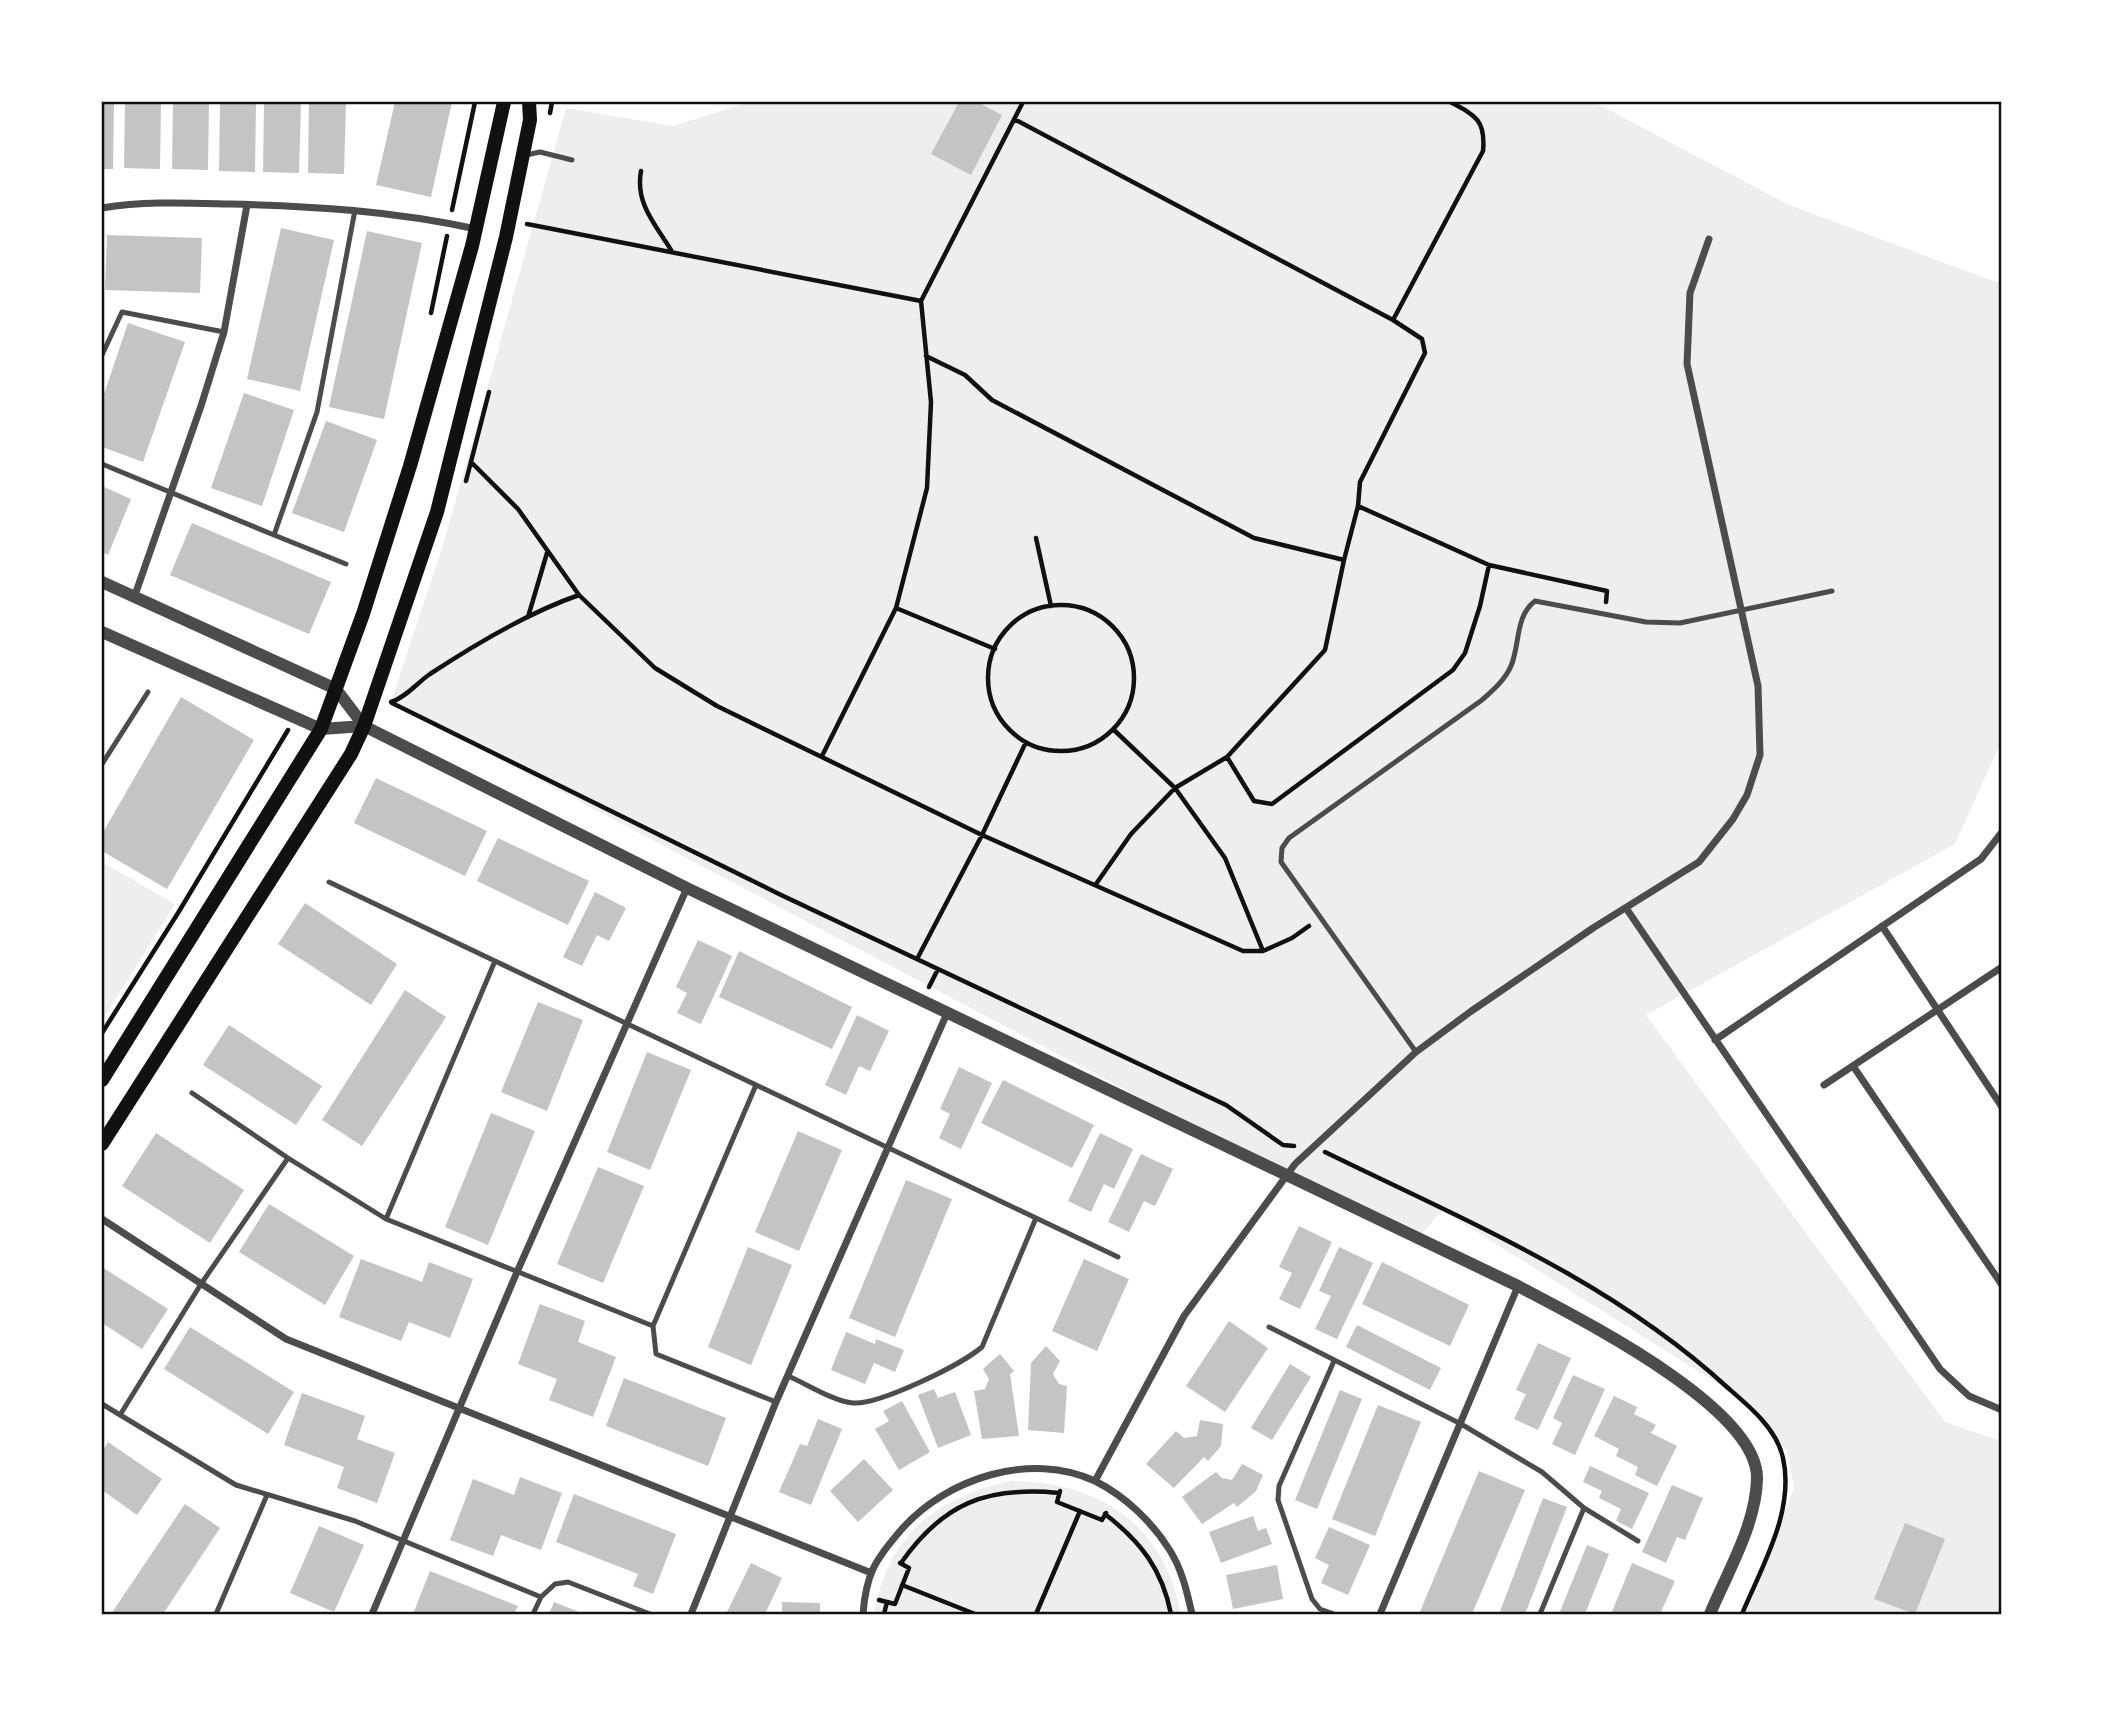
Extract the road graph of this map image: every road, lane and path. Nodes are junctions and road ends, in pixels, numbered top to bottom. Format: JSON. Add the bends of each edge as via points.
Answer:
{"nodes":[{"id":1,"x":475,"y":102,"type":"edge"},
{"id":2,"x":504,"y":102,"type":"edge"},
{"id":3,"x":528,"y":102,"type":"edge"},
{"id":4,"x":1023,"y":102,"type":"edge"},
{"id":5,"x":1450,"y":102,"type":"edge"},
{"id":6,"x":1014,"y":119,"type":"junction"},
{"id":7,"x":523,"y":156,"type":"junction"},
{"id":8,"x":572,"y":160,"type":"dead end"},
{"id":9,"x":640,"y":171,"type":"dead end"},
{"id":10,"x":247,"y":205,"type":"junction"},
{"id":11,"x":102,"y":208,"type":"edge"},
{"id":12,"x":355,"y":210,"type":"junction"},
{"id":13,"x":450,"y":223,"type":"junction"},
{"id":14,"x":527,"y":224,"type":"dead end"},
{"id":15,"x":476,"y":229,"type":"junction"},
{"id":16,"x":1709,"y":239,"type":"dead end"},
{"id":17,"x":671,"y":251,"type":"junction"},
{"id":18,"x":921,"y":301,"type":"junction"},
{"id":19,"x":1393,"y":320,"type":"junction"},
{"id":20,"x":429,"y":324,"type":"dead end"},
{"id":21,"x":224,"y":332,"type":"junction"},
{"id":22,"x":102,"y":355,"type":"edge"},
{"id":23,"x":926,"y":356,"type":"junction"},
{"id":24,"x":102,"y":464,"type":"edge"},
{"id":25,"x":473,"y":464,"type":"dead end"},
{"id":26,"x":171,"y":494,"type":"junction"},
{"id":27,"x":1358,"y":506,"type":"junction"},
{"id":28,"x":274,"y":535,"type":"junction"},
{"id":29,"x":1036,"y":538,"type":"dead end"},
{"id":30,"x":547,"y":553,"type":"junction"},
{"id":31,"x":1344,"y":560,"type":"junction"},
{"id":32,"x":346,"y":564,"type":"dead end"},
{"id":33,"x":1489,"y":565,"type":"junction"},
{"id":34,"x":102,"y":582,"type":"edge"},
{"id":35,"x":1832,"y":591,"type":"dead end"},
{"id":36,"x":135,"y":595,"type":"junction"},
{"id":37,"x":579,"y":595,"type":"junction"},
{"id":38,"x":1605,"y":605,"type":"dead end"},
{"id":39,"x":1051,"y":606,"type":"junction"},
{"id":40,"x":896,"y":608,"type":"junction"},
{"id":41,"x":1741,"y":611,"type":"junction"},
{"id":42,"x":528,"y":618,"type":"junction"},
{"id":43,"x":102,"y":632,"type":"edge"},
{"id":44,"x":995,"y":649,"type":"junction"},
{"id":45,"x":335,"y":689,"type":"junction"},
{"id":46,"x":148,"y":692,"type":"dead end"},
{"id":47,"x":399,"y":699,"type":"dead end"},
{"id":48,"x":295,"y":718,"type":"junction"},
{"id":49,"x":364,"y":726,"type":"junction"},
{"id":50,"x":321,"y":729,"type":"junction"},
{"id":51,"x":1114,"y":730,"type":"junction"},
{"id":52,"x":1026,"y":742,"type":"junction"},
{"id":53,"x":822,"y":756,"type":"junction"},
{"id":54,"x":1227,"y":757,"type":"junction"},
{"id":55,"x":102,"y":764,"type":"edge"},
{"id":56,"x":1175,"y":788,"type":"junction"},
{"id":57,"x":2001,"y":832,"type":"edge"},
{"id":58,"x":982,"y":835,"type":"junction"},
{"id":59,"x":329,"y":882,"type":"dead end"},
{"id":60,"x":1096,"y":884,"type":"junction"},
{"id":61,"x":687,"y":888,"type":"junction"},
{"id":62,"x":1626,"y":908,"type":"junction"},
{"id":63,"x":1319,"y":914,"type":"junction"},
{"id":64,"x":1882,"y":926,"type":"junction"},
{"id":65,"x":1263,"y":951,"type":"junction"},
{"id":66,"x":917,"y":959,"type":"dead end"},
{"id":67,"x":495,"y":961,"type":"junction"},
{"id":68,"x":2001,"y":967,"type":"edge"},
{"id":69,"x":1937,"y":1009,"type":"junction"},
{"id":70,"x":948,"y":1012,"type":"junction"},
{"id":71,"x":626,"y":1022,"type":"junction"},
{"id":72,"x":102,"y":1033,"type":"edge"},
{"id":73,"x":1715,"y":1040,"type":"junction"},
{"id":74,"x":1416,"y":1052,"type":"junction"},
{"id":75,"x":1853,"y":1066,"type":"junction"},
{"id":76,"x":102,"y":1080,"type":"edge"},
{"id":77,"x":756,"y":1085,"type":"junction"},
{"id":78,"x":1824,"y":1085,"type":"dead end"},
{"id":79,"x":192,"y":1093,"type":"dead end"},
{"id":80,"x":2001,"y":1107,"type":"edge"},
{"id":81,"x":102,"y":1144,"type":"edge"},
{"id":82,"x":887,"y":1147,"type":"junction"},
{"id":83,"x":288,"y":1158,"type":"junction"},
{"id":84,"x":1285,"y":1175,"type":"junction"},
{"id":85,"x":1036,"y":1218,"type":"junction"},
{"id":86,"x":102,"y":1219,"type":"edge"},
{"id":87,"x":386,"y":1219,"type":"junction"},
{"id":88,"x":1118,"y":1257,"type":"dead end"},
{"id":89,"x":517,"y":1272,"type":"junction"},
{"id":90,"x":201,"y":1284,"type":"junction"},
{"id":91,"x":2001,"y":1285,"type":"edge"},
{"id":92,"x":1518,"y":1286,"type":"junction"},
{"id":93,"x":653,"y":1326,"type":"junction"},
{"id":94,"x":1269,"y":1327,"type":"dead end"},
{"id":95,"x":1334,"y":1361,"type":"junction"},
{"id":96,"x":788,"y":1376,"type":"junction"},
{"id":97,"x":776,"y":1402,"type":"junction"},
{"id":98,"x":102,"y":1404,"type":"edge"},
{"id":99,"x":458,"y":1408,"type":"junction"},
{"id":100,"x":2001,"y":1410,"type":"edge"},
{"id":101,"x":120,"y":1415,"type":"junction"},
{"id":102,"x":1461,"y":1424,"type":"junction"},
{"id":103,"x":1095,"y":1481,"type":"junction"},
{"id":104,"x":267,"y":1494,"type":"junction"},
{"id":105,"x":1109,"y":1506,"type":"dead end"},
{"id":106,"x":1584,"y":1508,"type":"junction"},
{"id":107,"x":1080,"y":1511,"type":"junction"},
{"id":108,"x":1105,"y":1514,"type":"junction"},
{"id":109,"x":733,"y":1516,"type":"junction"},
{"id":110,"x":401,"y":1540,"type":"junction"},
{"id":111,"x":1637,"y":1541,"type":"dead end"},
{"id":112,"x":894,"y":1559,"type":"dead end"},
{"id":113,"x":901,"y":1563,"type":"junction"},
{"id":114,"x":869,"y":1572,"type":"junction"},
{"id":115,"x":902,"y":1585,"type":"junction"},
{"id":116,"x":541,"y":1597,"type":"junction"},
{"id":117,"x":878,"y":1600,"type":"dead end"},
{"id":118,"x":887,"y":1602,"type":"junction"},
{"id":119,"x":216,"y":1615,"type":"edge"},
{"id":120,"x":372,"y":1615,"type":"edge"},
{"id":121,"x":533,"y":1615,"type":"edge"},
{"id":122,"x":650,"y":1615,"type":"edge"},
{"id":123,"x":691,"y":1615,"type":"edge"},
{"id":124,"x":863,"y":1615,"type":"edge"},
{"id":125,"x":884,"y":1615,"type":"edge"},
{"id":126,"x":975,"y":1615,"type":"edge"},
{"id":127,"x":1036,"y":1615,"type":"edge"},
{"id":128,"x":1171,"y":1615,"type":"edge"},
{"id":129,"x":1192,"y":1615,"type":"edge"},
{"id":130,"x":1334,"y":1615,"type":"edge"},
{"id":131,"x":1380,"y":1615,"type":"edge"},
{"id":132,"x":1540,"y":1615,"type":"edge"},
{"id":133,"x":1710,"y":1615,"type":"edge"}],
"edges":[{"from":1,"to":13,"type":"path"},
{"from":2,"to":15,"type":"main road"},
{"from":3,"to":7,"type":"main road","via":[[530,120]]},
{"from":4,"to":6,"type":"path"},
{"from":5,"to":19,"type":"path","via":[[1474,114],[1485,133],[1482,151]]},
{"from":6,"to":18,"type":"path"},
{"from":6,"to":19,"type":"path"},
{"from":7,"to":8,"type":"lane","via":[[540,152]]},
{"from":7,"to":49,"type":"main road","via":[[437,512]]},
{"from":9,"to":17,"type":"path","via":[[641,204]]},
{"from":10,"to":11,"type":"street","via":[[137,202]]},
{"from":10,"to":12,"type":"street"},
{"from":10,"to":21,"type":"street"},
{"from":12,"to":13,"type":"street"},
{"from":12,"to":28,"type":"lane","via":[[317,412]]},
{"from":13,"to":15,"type":"street"},
{"from":13,"to":20,"type":"path"},
{"from":14,"to":17,"type":"path"},
{"from":15,"to":45,"type":"main road","via":[[410,466]]},
{"from":16,"to":41,"type":"street","via":[[1690,293],[1687,364]]},
{"from":17,"to":18,"type":"path"},
{"from":18,"to":23,"type":"path"},
{"from":19,"to":27,"type":"path","via":[[1422,339],[1425,353],[1360,482]]},
{"from":21,"to":22,"type":"lane","via":[[122,312]]},
{"from":21,"to":26,"type":"street"},
{"from":23,"to":31,"type":"path","via":[[965,375],[992,400],[1254,538]]},
{"from":23,"to":40,"type":"path","via":[[931,401],[927,488]]},
{"from":24,"to":26,"type":"lane"},
{"from":25,"to":30,"type":"path","via":[[518,509]]},
{"from":26,"to":28,"type":"lane"},
{"from":26,"to":36,"type":"street"},
{"from":27,"to":31,"type":"path"},
{"from":27,"to":33,"type":"path"},
{"from":28,"to":32,"type":"lane"},
{"from":29,"to":39,"type":"path"},
{"from":30,"to":37,"type":"path"},
{"from":30,"to":42,"type":"path"},
{"from":31,"to":54,"type":"path","via":[[1325,650]]},
{"from":33,"to":38,"type":"path","via":[[1607,591]]},
{"from":33,"to":54,"type":"path","via":[[1465,653],[1454,670],[1422,695],[1272,804],[1254,800]]},
{"from":34,"to":36,"type":"street"},
{"from":35,"to":41,"type":"lane"},
{"from":36,"to":45,"type":"street"},
{"from":37,"to":42,"type":"path"},
{"from":37,"to":53,"type":"path","via":[[655,668],[716,706]]},
{"from":39,"to":44,"type":"path","via":[[1017,620]]},
{"from":39,"to":51,"type":"path","via":[[1090,611],[1108,621],[1126,645],[1135,674],[1133,695]]},
{"from":40,"to":44,"type":"path"},
{"from":40,"to":53,"type":"path"},
{"from":41,"to":62,"type":"street","via":[[1758,699],[1760,755],[1747,795],[1699,862]]},
{"from":41,"to":63,"type":"lane","via":[[1680,623],[1646,622],[1535,601],[1524,614],[1511,666],[1502,681],[1289,838],[1282,848],[1281,862]]},
{"from":42,"to":47,"type":"path","via":[[428,675]]},
{"from":43,"to":48,"type":"street"},
{"from":44,"to":52,"type":"path","via":[[989,691],[1009,729]]},
{"from":45,"to":49,"type":"street"},
{"from":45,"to":50,"type":"main road"},
{"from":46,"to":55,"type":"lane"},
{"from":48,"to":50,"type":"street"},
{"from":48,"to":72,"type":"path"},
{"from":49,"to":50,"type":"street"},
{"from":49,"to":61,"type":"street"},
{"from":49,"to":81,"type":"main road","via":[[351,754]]},
{"from":50,"to":76,"type":"main road"},
{"from":51,"to":52,"type":"path","via":[[1094,744],[1072,751],[1048,750]]},
{"from":51,"to":56,"type":"path"},
{"from":52,"to":58,"type":"path"},
{"from":53,"to":58,"type":"path"},
{"from":54,"to":56,"type":"path"},
{"from":56,"to":60,"type":"path","via":[[1131,834]]},
{"from":56,"to":65,"type":"path","via":[[1225,858]]},
{"from":57,"to":64,"type":"street","via":[[1981,859]]},
{"from":58,"to":60,"type":"path"},
{"from":58,"to":66,"type":"path"},
{"from":59,"to":67,"type":"lane"},
{"from":60,"to":65,"type":"path","via":[[1243,951]]},
{"from":61,"to":70,"type":"street"},
{"from":61,"to":71,"type":"street"},
{"from":62,"to":73,"type":"street"},
{"from":62,"to":74,"type":"street"},
{"from":63,"to":65,"type":"path","via":[[1293,938]]},
{"from":63,"to":74,"type":"lane"},
{"from":64,"to":69,"type":"street"},
{"from":64,"to":73,"type":"street"},
{"from":67,"to":71,"type":"lane"},
{"from":67,"to":87,"type":"lane"},
{"from":68,"to":69,"type":"street"},
{"from":69,"to":75,"type":"street"},
{"from":69,"to":80,"type":"street"},
{"from":70,"to":82,"type":"street"},
{"from":70,"to":84,"type":"street"},
{"from":71,"to":77,"type":"lane"},
{"from":71,"to":89,"type":"street"},
{"from":73,"to":100,"type":"street","via":[[1940,1369],[1969,1396]]},
{"from":74,"to":84,"type":"street"},
{"from":75,"to":78,"type":"street"},
{"from":75,"to":91,"type":"street"},
{"from":77,"to":82,"type":"lane"},
{"from":77,"to":93,"type":"lane"},
{"from":79,"to":83,"type":"lane"},
{"from":82,"to":85,"type":"lane"},
{"from":82,"to":96,"type":"street"},
{"from":83,"to":87,"type":"lane"},
{"from":83,"to":90,"type":"lane"},
{"from":84,"to":92,"type":"street"},
{"from":84,"to":103,"type":"street","via":[[1184,1316]]},
{"from":85,"to":88,"type":"lane"},
{"from":85,"to":96,"type":"lane","via":[[982,1347],[967,1360],[872,1402],[851,1403]]},
{"from":86,"to":90,"type":"street"},
{"from":87,"to":89,"type":"lane"},
{"from":89,"to":93,"type":"lane"},
{"from":89,"to":99,"type":"street"},
{"from":90,"to":99,"type":"street","via":[[286,1339]]},
{"from":90,"to":101,"type":"lane"},
{"from":92,"to":102,"type":"street"},
{"from":92,"to":133,"type":"street","via":[[1635,1350],[1700,1395],[1745,1444],[1758,1476],[1752,1513]]},
{"from":93,"to":97,"type":"lane","via":[[656,1354]]},
{"from":94,"to":95,"type":"lane"},
{"from":95,"to":102,"type":"lane"},
{"from":95,"to":130,"type":"lane","via":[[1279,1486],[1278,1500],[1312,1599]]},
{"from":96,"to":97,"type":"street"},
{"from":97,"to":109,"type":"street"},
{"from":98,"to":101,"type":"lane"},
{"from":99,"to":109,"type":"street"},
{"from":99,"to":110,"type":"street"},
{"from":101,"to":104,"type":"lane","via":[[236,1485]]},
{"from":102,"to":106,"type":"lane","via":[[1542,1472]]},
{"from":102,"to":131,"type":"street"},
{"from":103,"to":114,"type":"street","via":[[1042,1470],[977,1478],[935,1498],[910,1519]]},
{"from":103,"to":129,"type":"street","via":[[1154,1528],[1185,1584]]},
{"from":104,"to":110,"type":"lane"},
{"from":104,"to":119,"type":"lane"},
{"from":105,"to":108,"type":"path"},
{"from":106,"to":111,"type":"lane"},
{"from":106,"to":132,"type":"lane"},
{"from":107,"to":108,"type":"path","via":[[1102,1520]]},
{"from":107,"to":113,"type":"path","via":[[1057,1502],[1060,1490],[988,1495],[955,1508],[926,1530]]},
{"from":107,"to":127,"type":"path"},
{"from":108,"to":128,"type":"path","via":[[1133,1535],[1158,1571]]},
{"from":109,"to":114,"type":"street"},
{"from":109,"to":123,"type":"street"},
{"from":110,"to":116,"type":"lane"},
{"from":110,"to":120,"type":"street"},
{"from":112,"to":113,"type":"path"},
{"from":113,"to":115,"type":"path","via":[[909,1568]]},
{"from":114,"to":124,"type":"street"},
{"from":115,"to":118,"type":"path","via":[[895,1604]]},
{"from":115,"to":126,"type":"path"},
{"from":116,"to":121,"type":"lane"},
{"from":116,"to":122,"type":"lane","via":[[555,1584],[568,1583]]},
{"from":117,"to":118,"type":"path"},
{"from":118,"to":125,"type":"path"}]}
